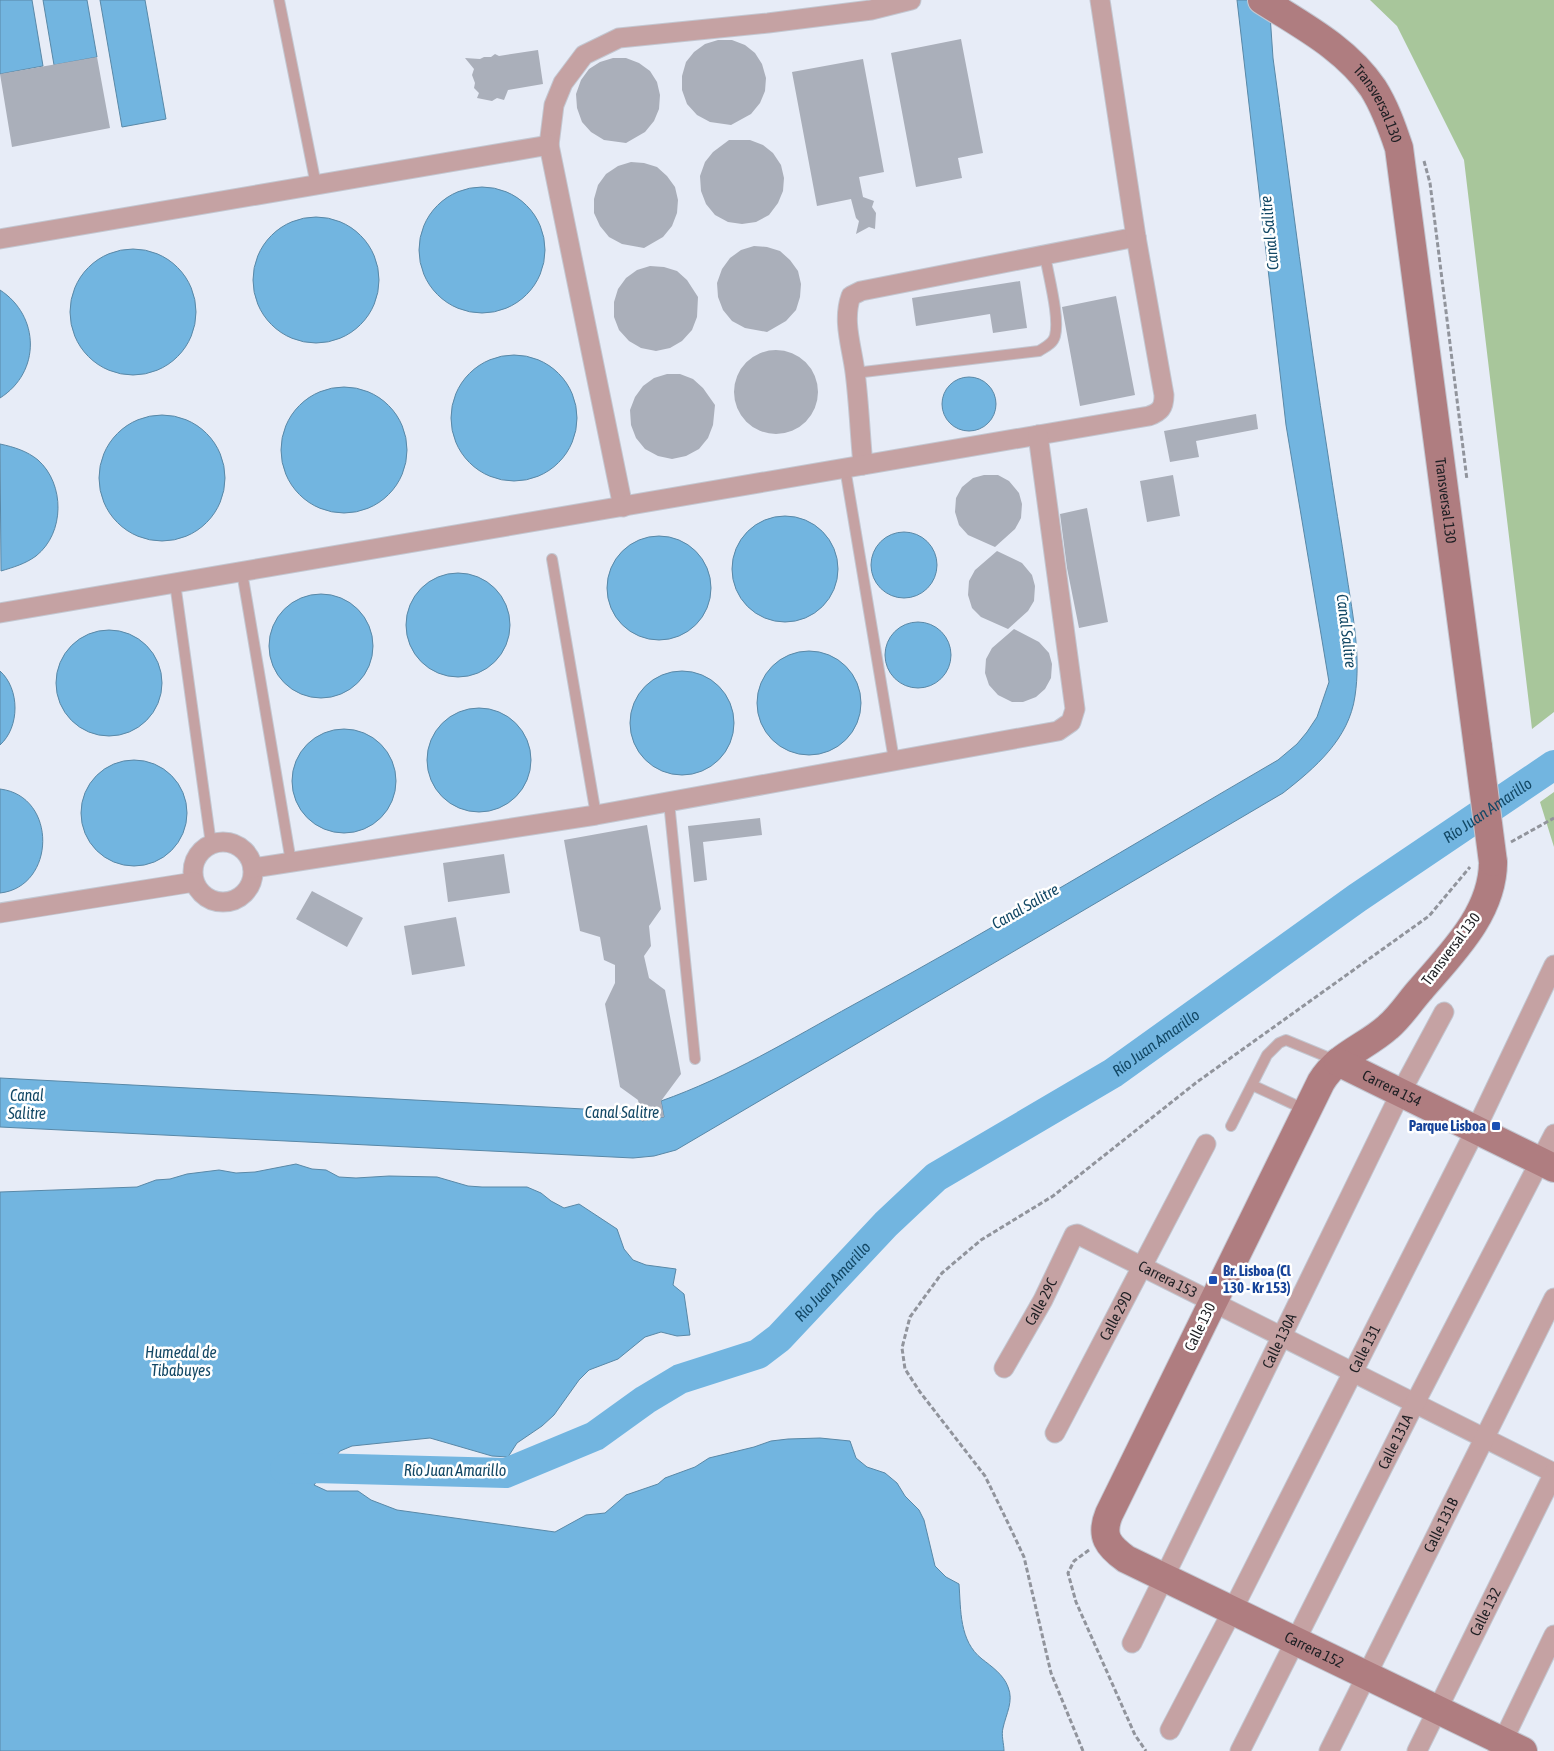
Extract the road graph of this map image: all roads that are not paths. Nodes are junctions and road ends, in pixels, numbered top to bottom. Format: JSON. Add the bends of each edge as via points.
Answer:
{"nodes":[{"id":1,"x":279,"y":0,"type":"edge"},
{"id":2,"x":911,"y":0,"type":"edge"},
{"id":3,"x":1100,"y":0,"type":"edge"},
{"id":4,"x":1262,"y":0,"type":"edge"},
{"id":5,"x":873,"y":5,"type":"edge"},
{"id":6,"x":549,"y":145,"type":"junction"},
{"id":7,"x":316,"y":185,"type":"junction"},
{"id":8,"x":1136,"y":237,"type":"junction"},
{"id":9,"x":0,"y":239,"type":"edge"},
{"id":10,"x":1045,"y":255,"type":"junction"},
{"id":11,"x":855,"y":373,"type":"junction"},
{"id":12,"x":1038,"y":435,"type":"junction"},
{"id":13,"x":854,"y":466,"type":"junction"},
{"id":14,"x":623,"y":506,"type":"junction"},
{"id":15,"x":552,"y":559,"type":"dead end"},
{"id":16,"x":242,"y":572,"type":"junction"},
{"id":17,"x":175,"y":583,"type":"junction"},
{"id":18,"x":0,"y":613,"type":"edge"},
{"id":19,"x":894,"y":760,"type":"junction"},
{"id":20,"x":669,"y":802,"type":"junction"},
{"id":21,"x":596,"y":815,"type":"junction"},
{"id":22,"x":211,"y":844,"type":"junction"},
{"id":23,"x":291,"y":862,"type":"junction"},
{"id":24,"x":253,"y":868,"type":"junction"},
{"id":25,"x":194,"y":882,"type":"junction"},
{"id":26,"x":0,"y":913,"type":"edge"},
{"id":27,"x":1554,"y":965,"type":"edge"},
{"id":28,"x":1444,"y":1012,"type":"dead end"},
{"id":29,"x":1390,"y":1026,"type":"junction"},
{"id":30,"x":695,"y":1059,"type":"dead end"},
{"id":31,"x":1338,"y":1062,"type":"junction"},
{"id":32,"x":1252,"y":1085,"type":"junction"},
{"id":33,"x":1392,"y":1088,"type":"junction"},
{"id":34,"x":1307,"y":1110,"type":"junction"},
{"id":35,"x":1231,"y":1126,"type":"dead end"},
{"id":36,"x":1476,"y":1129,"type":"junction"},
{"id":37,"x":1554,"y":1134,"type":"edge"},
{"id":38,"x":1206,"y":1144,"type":"dead end"},
{"id":39,"x":1547,"y":1164,"type":"edge"},
{"id":40,"x":1076,"y":1234,"type":"joint"},
{"id":41,"x":1142,"y":1267,"type":"junction"},
{"id":42,"x":1554,"y":1298,"type":"edge"},
{"id":43,"x":1212,"y":1302,"type":"junction"},
{"id":44,"x":1282,"y":1337,"type":"junction"},
{"id":45,"x":1004,"y":1368,"type":"dead end"},
{"id":46,"x":1352,"y":1372,"type":"junction"},
{"id":47,"x":1415,"y":1403,"type":"junction"},
{"id":48,"x":1055,"y":1433,"type":"dead end"},
{"id":49,"x":1484,"y":1438,"type":"junction"},
{"id":50,"x":1554,"y":1473,"type":"edge"},
{"id":51,"x":1109,"y":1545,"type":"joint"},
{"id":52,"x":1165,"y":1578,"type":"junction"},
{"id":53,"x":1232,"y":1610,"type":"junction"},
{"id":54,"x":1554,"y":1635,"type":"edge"},
{"id":55,"x":1296,"y":1641,"type":"junction"},
{"id":56,"x":1132,"y":1643,"type":"dead end"},
{"id":57,"x":1366,"y":1675,"type":"junction"},
{"id":58,"x":1437,"y":1709,"type":"junction"},
{"id":59,"x":1170,"y":1730,"type":"dead end"},
{"id":60,"x":1508,"y":1748,"type":"edge"},
{"id":61,"x":1240,"y":1751,"type":"edge"},
{"id":62,"x":1329,"y":1751,"type":"edge"},
{"id":63,"x":1417,"y":1751,"type":"edge"}],
"edges":[{"from":1,"to":7,"type":"lane"},
{"from":2,"to":5,"type":"street"},
{"from":3,"to":8,"type":"street"},
{"from":4,"to":29,"type":"main road","name":"Transversal 130","bridge":true,"via":[[1327,42],[1352,63],[1387,114],[1399,148],[1493,862],[1490,891],[1476,920]]},
{"from":5,"to":6,"type":"street","via":[[768,23],[619,38],[584,55],[563,83],[554,106]]},
{"from":6,"to":7,"type":"street"},
{"from":6,"to":14,"type":"street"},
{"from":7,"to":9,"type":"street"},
{"from":8,"to":10,"type":"street"},
{"from":8,"to":12,"type":"street","via":[[1164,395],[1162,410],[1149,416]]},
{"from":10,"to":11,"type":"street","via":[[860,291],[852,296],[847,307]]},
{"from":10,"to":11,"type":"lane","via":[[1056,316],[1055,336],[1050,345],[1039,351]]},
{"from":11,"to":13,"type":"street"},
{"from":12,"to":13,"type":"street"},
{"from":12,"to":19,"type":"street","via":[[1076,708],[1071,722],[1058,731]]},
{"from":13,"to":14,"type":"street"},
{"from":13,"to":19,"type":"lane"},
{"from":14,"to":16,"type":"street"},
{"from":15,"to":21,"type":"lane"},
{"from":16,"to":17,"type":"street"},
{"from":16,"to":23,"type":"lane"},
{"from":17,"to":18,"type":"street"},
{"from":17,"to":22,"type":"lane"},
{"from":19,"to":20,"type":"street"},
{"from":20,"to":21,"type":"street"},
{"from":20,"to":30,"type":"lane"},
{"from":21,"to":23,"type":"street"},
{"from":22,"to":24,"type":"street","via":[[233,843],[243,849]]},
{"from":22,"to":25,"type":"street","via":[[196,860]]},
{"from":23,"to":24,"type":"street"},
{"from":24,"to":25,"type":"street","via":[[253,880],[248,890],[230,902],[208,899]]},
{"from":25,"to":26,"type":"street"},
{"from":27,"to":36,"type":"street","name":"Calle 131"},
{"from":28,"to":33,"type":"street","name":"Calle 130A"},
{"from":29,"to":31,"type":"main road","name":"Transversal 130"},
{"from":29,"to":33,"type":"main road","name":"Transversal 130","via":[[1380,1051]]},
{"from":31,"to":32,"type":"lane","via":[[1286,1040],[1267,1055]]},
{"from":31,"to":33,"type":"main road","name":"Carrera 154"},
{"from":31,"to":34,"type":"main road","name":"Calle 130","via":[[1325,1076]]},
{"from":32,"to":34,"type":"lane"},
{"from":32,"to":35,"type":"lane"},
{"from":33,"to":36,"type":"main road","name":"Carrera 154"},
{"from":33,"to":44,"type":"street","name":"Calle 130A"},
{"from":34,"to":43,"type":"main road","name":"Calle 130"},
{"from":36,"to":39,"type":"main road","name":"Carrera 154"},
{"from":36,"to":46,"type":"street","name":"Calle 131"},
{"from":37,"to":39,"type":"street","name":"Calle 131A"},
{"from":38,"to":41,"type":"street","name":"Calle 29D"},
{"from":39,"to":47,"type":"street","name":"Calle 131A"},
{"from":40,"to":41,"type":"street","name":"Carrera 153"},
{"from":40,"to":45,"type":"street","name":"Calle 29C"},
{"from":41,"to":43,"type":"street","name":"Carrera 153"},
{"from":41,"to":48,"type":"street","name":"Calle 29D"},
{"from":42,"to":49,"type":"street","name":"Calle 131B"},
{"from":43,"to":44,"type":"street","name":"Carrera 153"},
{"from":43,"to":51,"type":"main road","name":"Calle 130","via":[[1105,1523]]},
{"from":44,"to":46,"type":"street","name":"Carrera 153"},
{"from":44,"to":52,"type":"street","name":"Calle 130A"},
{"from":46,"to":47,"type":"street","name":"Carrera 153"},
{"from":46,"to":53,"type":"street","name":"Calle 131"},
{"from":47,"to":49,"type":"street","name":"Carrera 153"},
{"from":47,"to":55,"type":"street","name":"Calle 131A"},
{"from":49,"to":50,"type":"street","name":"Carrera 153"},
{"from":49,"to":57,"type":"street","name":"Calle 131B"},
{"from":50,"to":58,"type":"street","name":"Calle 132"},
{"from":51,"to":52,"type":"main road","name":"Carrera 152","via":[[1126,1559]]},
{"from":52,"to":53,"type":"main road","name":"Carrera 152"},
{"from":52,"to":56,"type":"street","name":"Calle 130A"},
{"from":53,"to":55,"type":"main road","name":"Carrera 152"},
{"from":53,"to":59,"type":"street","name":"Calle 131"},
{"from":54,"to":60,"type":"street"},
{"from":55,"to":57,"type":"main road","name":"Carrera 152"},
{"from":55,"to":61,"type":"street","name":"Calle 131A"},
{"from":57,"to":58,"type":"main road","name":"Carrera 152"},
{"from":57,"to":62,"type":"street","name":"Calle 131B"},
{"from":58,"to":60,"type":"main road","name":"Carrera 152"},
{"from":58,"to":63,"type":"street","name":"Calle 132"}]}
